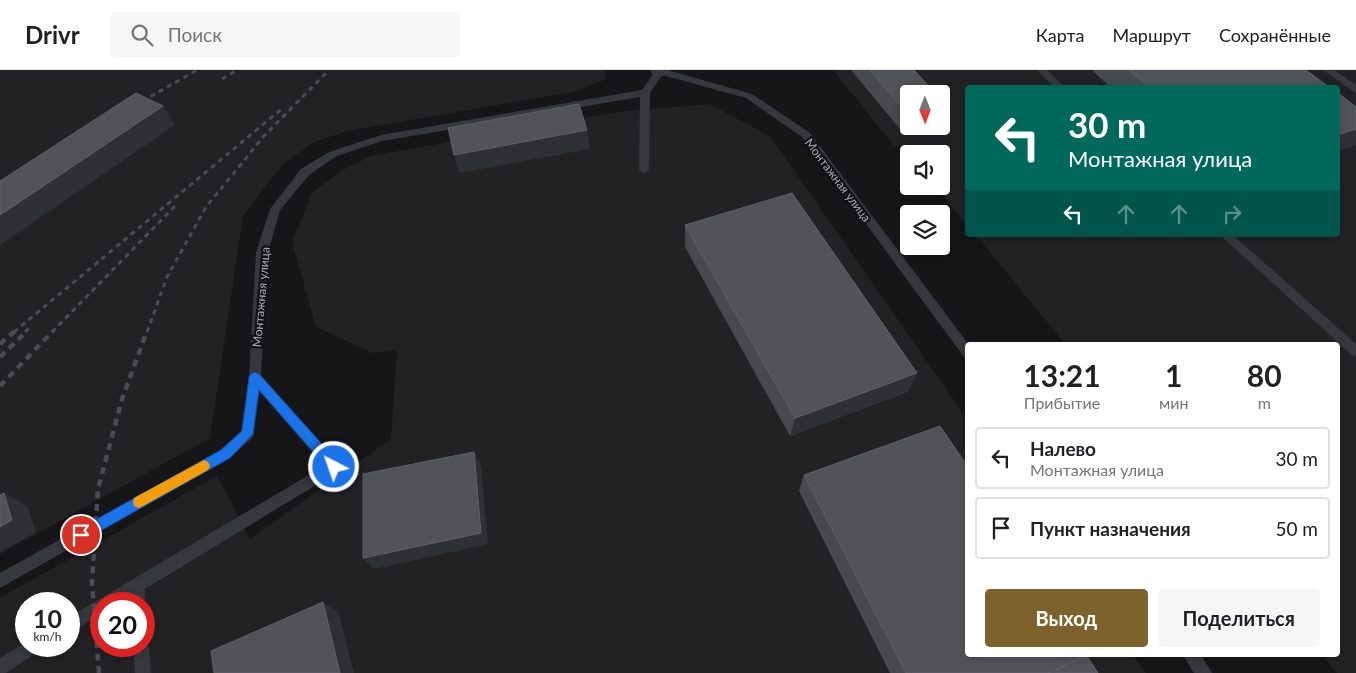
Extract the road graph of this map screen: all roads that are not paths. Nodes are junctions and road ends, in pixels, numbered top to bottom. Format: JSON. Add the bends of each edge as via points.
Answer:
{"nodes":[{"id":1,"x":1042,"y":70,"type":"edge"},
{"id":2,"x":1328,"y":70,"type":"edge"},
{"id":3,"x":660,"y":71,"type":"edge"},
{"id":4,"x":1058,"y":85,"type":"edge"},
{"id":5,"x":1356,"y":90,"type":"edge"},
{"id":6,"x":645,"y":93,"type":"junction"},
{"id":7,"x":644,"y":170,"type":"dead end"},
{"id":8,"x":1228,"y":237,"type":"edge"},
{"id":9,"x":965,"y":349,"type":"edge"},
{"id":10,"x":1356,"y":351,"type":"edge"},
{"id":11,"x":255,"y":377,"type":"junction"},
{"id":12,"x":0,"y":581,"type":"edge"},
{"id":13,"x":137,"y":584,"type":"junction"},
{"id":14,"x":124,"y":592,"type":"edge"},
{"id":15,"x":137,"y":592,"type":"edge"},
{"id":16,"x":16,"y":657,"type":"edge"},
{"id":17,"x":142,"y":657,"type":"edge"},
{"id":18,"x":1192,"y":657,"type":"edge"},
{"id":19,"x":0,"y":667,"type":"edge"},
{"id":20,"x":143,"y":673,"type":"edge"},
{"id":21,"x":1204,"y":673,"type":"edge"}],
"edges":[{"from":1,"to":4,"type":"lane"},
{"from":2,"to":5,"type":"lane"},
{"from":3,"to":6,"type":"lane","name":"Монтажная улица"},
{"from":3,"to":9,"type":"lane","name":"Монтажная улица","via":[[749,96],[806,136]]},
{"from":6,"to":7,"type":"lane"},
{"from":6,"to":11,"type":"lane","name":"Монтажная улица","via":[[382,138],[333,154],[305,172],[275,209],[262,253]]},
{"from":8,"to":10,"type":"lane"},
{"from":11,"to":12,"type":"lane","name":"Монтажная улица","via":[[247,434],[225,454]]},
{"from":11,"to":13,"type":"lane","via":[[334,467]]},
{"from":13,"to":14,"type":"lane"},
{"from":13,"to":15,"type":"lane"},
{"from":16,"to":19,"type":"lane"},
{"from":17,"to":20,"type":"lane"},
{"from":18,"to":21,"type":"lane"}]}
